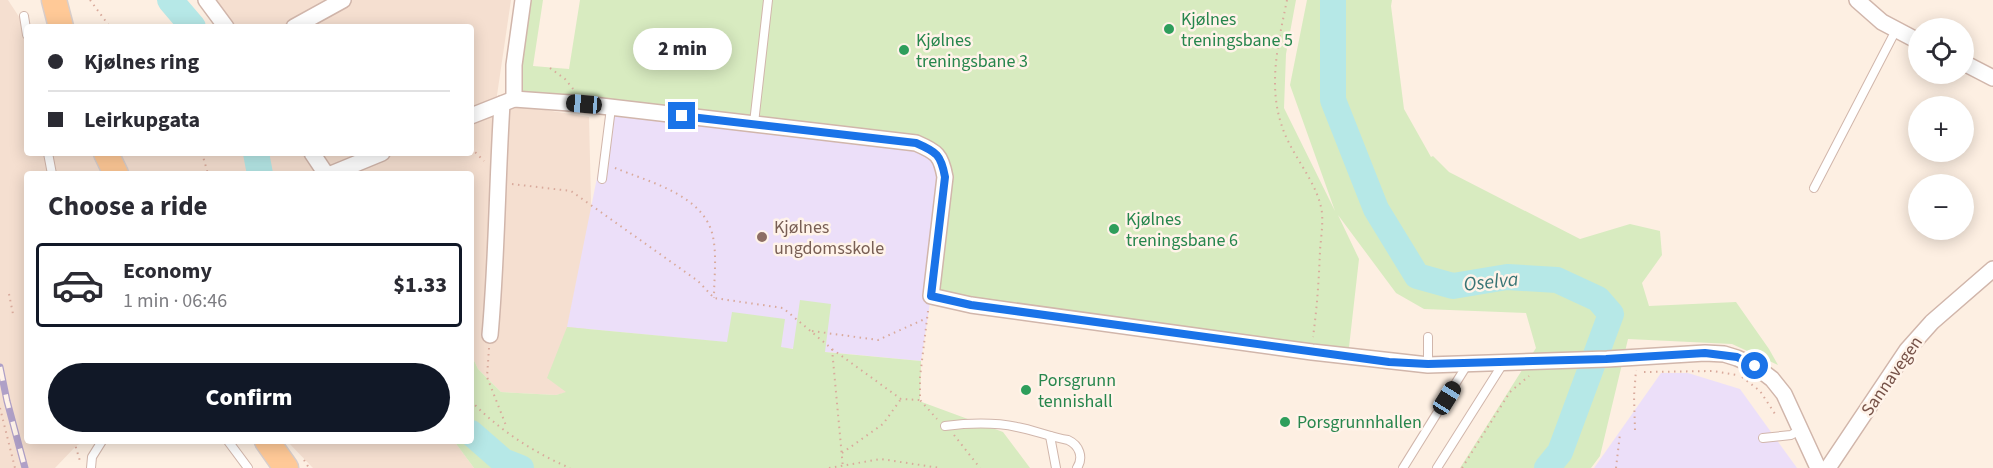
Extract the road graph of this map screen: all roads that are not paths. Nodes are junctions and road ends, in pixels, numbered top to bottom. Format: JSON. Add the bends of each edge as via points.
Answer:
{"nodes":[{"id":1,"x":54,"y":0,"type":"edge"},
{"id":2,"x":206,"y":0,"type":"edge"},
{"id":3,"x":343,"y":0,"type":"edge"},
{"id":4,"x":523,"y":0,"type":"edge"},
{"id":5,"x":768,"y":0,"type":"edge"},
{"id":6,"x":1857,"y":0,"type":"edge"},
{"id":7,"x":24,"y":16,"type":"dead end"},
{"id":8,"x":25,"y":24,"type":"edge"},
{"id":9,"x":60,"y":24,"type":"edge"},
{"id":10,"x":224,"y":24,"type":"edge"},
{"id":11,"x":299,"y":24,"type":"edge"},
{"id":12,"x":1896,"y":30,"type":"junction"},
{"id":13,"x":1908,"y":36,"type":"edge"},
{"id":14,"x":1974,"y":68,"type":"edge"},
{"id":15,"x":1993,"y":78,"type":"edge"},
{"id":16,"x":508,"y":101,"type":"junction"},
{"id":17,"x":611,"y":108,"type":"junction"},
{"id":18,"x":474,"y":115,"type":"edge"},
{"id":19,"x":754,"y":123,"type":"junction"},
{"id":20,"x":49,"y":156,"type":"edge"},
{"id":21,"x":107,"y":156,"type":"edge"},
{"id":22,"x":314,"y":156,"type":"edge"},
{"id":23,"x":375,"y":156,"type":"edge"},
{"id":24,"x":51,"y":171,"type":"edge"},
{"id":25,"x":115,"y":171,"type":"edge"},
{"id":26,"x":324,"y":171,"type":"edge"},
{"id":27,"x":339,"y":171,"type":"edge"},
{"id":28,"x":602,"y":179,"type":"dead end"},
{"id":29,"x":1814,"y":188,"type":"dead end"},
{"id":30,"x":1993,"y":269,"type":"edge"},
{"id":31,"x":490,"y":335,"type":"road end"},
{"id":32,"x":1428,"y":338,"type":"dead end"},
{"id":33,"x":1505,"y":361,"type":"junction"},
{"id":34,"x":1468,"y":363,"type":"junction"},
{"id":35,"x":1428,"y":364,"type":"junction"},
{"id":36,"x":945,"y":426,"type":"road end"},
{"id":37,"x":1793,"y":432,"type":"junction"},
{"id":38,"x":1050,"y":436,"type":"junction"},
{"id":39,"x":1763,"y":438,"type":"dead end"},
{"id":40,"x":100,"y":444,"type":"edge"},
{"id":41,"x":230,"y":444,"type":"edge"},
{"id":42,"x":269,"y":444,"type":"edge"},
{"id":43,"x":91,"y":468,"type":"edge"},
{"id":44,"x":248,"y":468,"type":"edge"},
{"id":45,"x":286,"y":468,"type":"edge"},
{"id":46,"x":1056,"y":468,"type":"edge"},
{"id":47,"x":1077,"y":468,"type":"edge"},
{"id":48,"x":1403,"y":468,"type":"edge"},
{"id":49,"x":1437,"y":468,"type":"edge"},
{"id":50,"x":1818,"y":468,"type":"edge"},
{"id":51,"x":1828,"y":468,"type":"edge"}],
"edges":[{"from":1,"to":9,"type":"main road"},
{"from":2,"to":10,"type":"street"},
{"from":3,"to":11,"type":"street"},
{"from":4,"to":16,"type":"street"},
{"from":5,"to":19,"type":"lane"},
{"from":6,"to":12,"type":"street"},
{"from":7,"to":8,"type":"lane"},
{"from":12,"to":13,"type":"street"},
{"from":12,"to":29,"type":"lane"},
{"from":14,"to":15,"type":"street"},
{"from":16,"to":17,"type":"street"},
{"from":16,"to":18,"type":"street"},
{"from":16,"to":31,"type":"street","via":[[497,172],[496,273]]},
{"from":17,"to":19,"type":"street"},
{"from":17,"to":28,"type":"lane"},
{"from":19,"to":35,"type":"street","via":[[916,143],[942,160],[945,177],[931,296],[971,305],[1312,352]]},
{"from":20,"to":24,"type":"lane"},
{"from":21,"to":25,"type":"main road"},
{"from":22,"to":26,"type":"street"},
{"from":23,"to":27,"type":"street"},
{"from":30,"to":51,"type":"street","name":"Sannavegen","via":[[1920,333]]},
{"from":32,"to":35,"type":"lane"},
{"from":33,"to":34,"type":"street"},
{"from":33,"to":37,"type":"street","via":[[1705,353],[1737,357],[1772,379],[1784,394]]},
{"from":33,"to":49,"type":"lane"},
{"from":34,"to":35,"type":"street"},
{"from":34,"to":48,"type":"lane"},
{"from":36,"to":38,"type":"lane","via":[[999,424]]},
{"from":37,"to":39,"type":"lane"},
{"from":37,"to":50,"type":"street"},
{"from":38,"to":46,"type":"lane"},
{"from":38,"to":47,"type":"lane","via":[[1075,443],[1080,458]]},
{"from":40,"to":43,"type":"lane","via":[[92,456]]},
{"from":41,"to":44,"type":"lane"},
{"from":42,"to":45,"type":"main road"}]}
